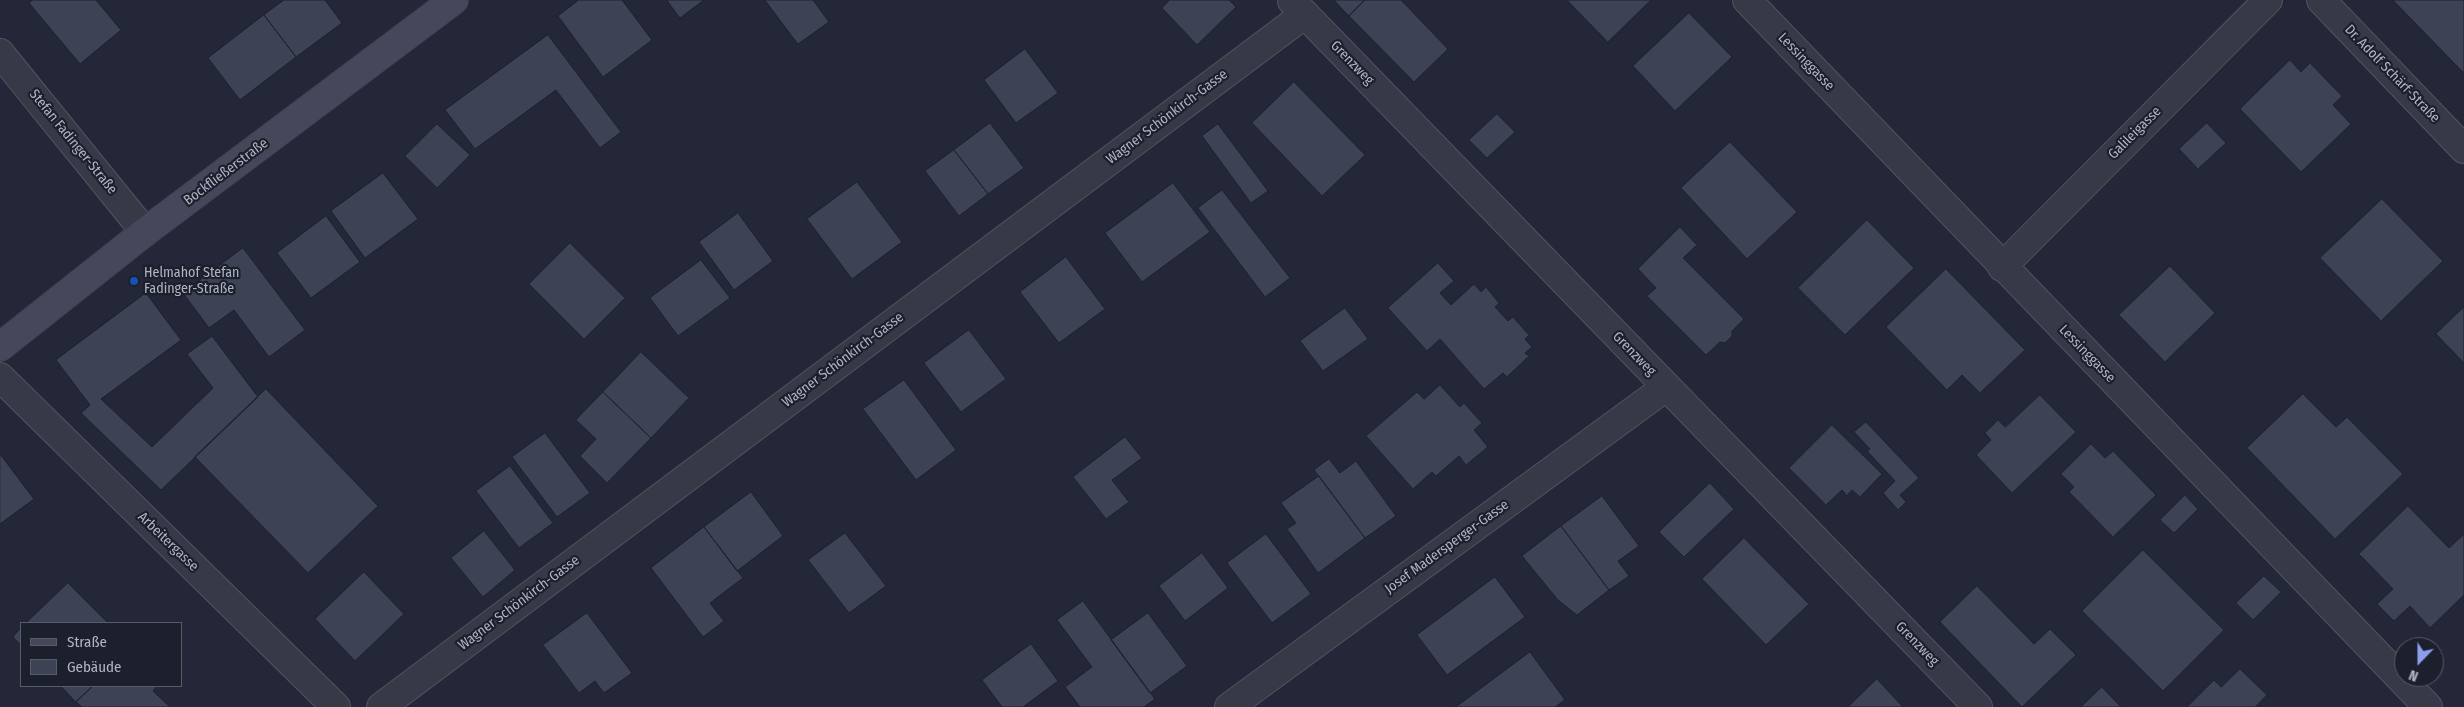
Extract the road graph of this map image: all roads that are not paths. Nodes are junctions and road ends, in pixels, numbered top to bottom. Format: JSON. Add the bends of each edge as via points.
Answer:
{"nodes":[{"id":1,"x":454,"y":0,"type":"edge"},
{"id":2,"x":1747,"y":0,"type":"edge"},
{"id":3,"x":2268,"y":0,"type":"edge"},
{"id":4,"x":2321,"y":0,"type":"edge"},
{"id":5,"x":1298,"y":7,"type":"edge"},
{"id":6,"x":0,"y":53,"type":"edge"},
{"id":7,"x":2464,"y":149,"type":"edge"},
{"id":8,"x":145,"y":232,"type":"junction"},
{"id":9,"x":2002,"y":267,"type":"junction"},
{"id":10,"x":0,"y":346,"type":"edge"},
{"id":11,"x":0,"y":377,"type":"edge"},
{"id":12,"x":1666,"y":387,"type":"junction"},
{"id":13,"x":336,"y":707,"type":"edge"},
{"id":14,"x":381,"y":707,"type":"edge"},
{"id":15,"x":1229,"y":707,"type":"edge"},
{"id":16,"x":1978,"y":707,"type":"edge"},
{"id":17,"x":2428,"y":707,"type":"edge"}],
"edges":[{"from":1,"to":8,"type":"main road","name":"Bockfließerstraße"},
{"from":2,"to":9,"type":"street","name":"Lessinggasse"},
{"from":3,"to":9,"type":"street","name":"Galileigasse"},
{"from":4,"to":7,"type":"street","name":"Dr. Adolf Schärf-Straße"},
{"from":5,"to":12,"type":"street","name":"Grenzweg"},
{"from":5,"to":14,"type":"street","name":"Wagner Schönkirch-Gasse"},
{"from":6,"to":8,"type":"street","name":"Stefan Fadinger-Straße"},
{"from":8,"to":10,"type":"main road","name":"Bockfließerstraße"},
{"from":9,"to":17,"type":"street","name":"Lessinggasse"},
{"from":11,"to":13,"type":"street","name":"Arbeitergasse"},
{"from":12,"to":15,"type":"street","name":"Josef Madersperger-Gasse"},
{"from":12,"to":16,"type":"street","name":"Grenzweg"}]}
